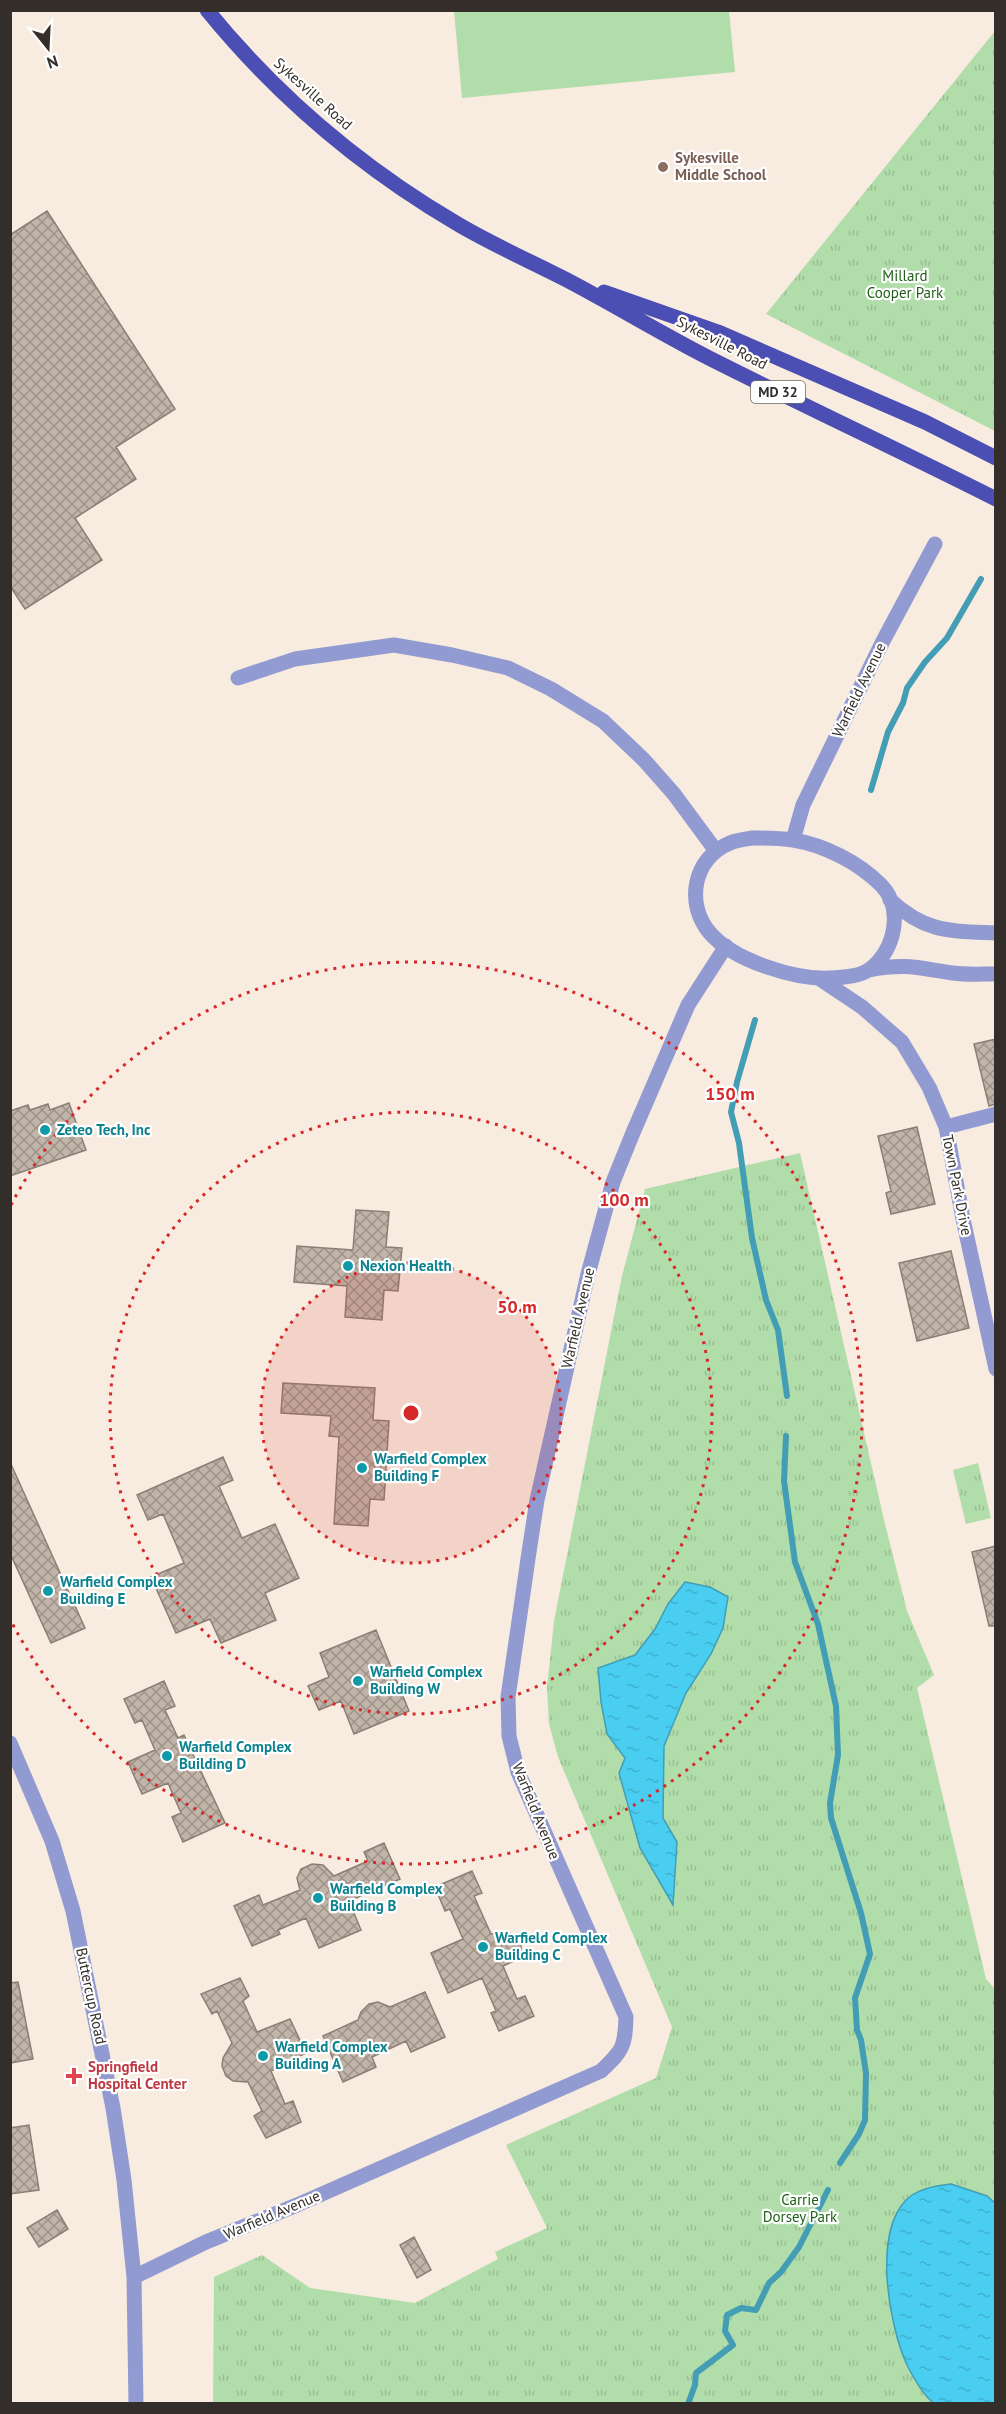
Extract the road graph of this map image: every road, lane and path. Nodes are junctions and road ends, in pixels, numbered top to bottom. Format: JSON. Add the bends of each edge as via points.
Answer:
{"nodes":[{"id":1,"x":207,"y":10,"type":"edge"},
{"id":2,"x":564,"y":279,"type":"junction"},
{"id":3,"x":996,"y":458,"type":"edge"},
{"id":4,"x":996,"y":499,"type":"edge"},
{"id":5,"x":935,"y":544,"type":"dead end"},
{"id":6,"x":238,"y":678,"type":"dead end"},
{"id":7,"x":794,"y":840,"type":"junction"},
{"id":8,"x":716,"y":851,"type":"junction"},
{"id":9,"x":891,"y":900,"type":"junction"},
{"id":10,"x":996,"y":933,"type":"edge"},
{"id":11,"x":726,"y":946,"type":"junction"},
{"id":12,"x":869,"y":970,"type":"junction"},
{"id":13,"x":996,"y":974,"type":"edge"},
{"id":14,"x":820,"y":979,"type":"junction"},
{"id":15,"x":996,"y":1114,"type":"edge"},
{"id":16,"x":946,"y":1127,"type":"junction"},
{"id":17,"x":990,"y":1317,"type":"edge"},
{"id":18,"x":996,"y":1369,"type":"edge"},
{"id":19,"x":10,"y":1743,"type":"edge"},
{"id":20,"x":134,"y":2277,"type":"junction"},
{"id":21,"x":136,"y":2403,"type":"edge"}],
"edges":[{"from":1,"to":2,"type":"main road","name":"Sykesville Road","number":"MD 32","via":[[275,86],[325,132],[382,176],[456,223]]},
{"from":2,"to":3,"type":"main road","name":"Sykesville Road","number":"MD 32","via":[[718,332],[925,422]]},
{"from":2,"to":4,"type":"main road","name":"Sykesville Road","number":"MD 32","via":[[707,357]]},
{"from":5,"to":7,"type":"street","name":"Warfield Avenue","via":[[803,805]]},
{"from":6,"to":8,"type":"street","via":[[295,659],[394,645],[452,654],[508,669],[551,689],[603,722],[674,794]]},
{"from":7,"to":8,"type":"street","via":[[752,838],[730,842]]},
{"from":7,"to":9,"type":"street","via":[[827,849],[860,867],[882,886]]},
{"from":8,"to":11,"type":"street","via":[[696,880],[694,903],[711,934]]},
{"from":9,"to":10,"type":"street","via":[[922,924],[950,931]]},
{"from":9,"to":12,"type":"street","via":[[893,937],[883,957]]},
{"from":11,"to":14,"type":"street","via":[[752,961],[786,973]]},
{"from":11,"to":20,"type":"street","name":"Warfield Avenue","via":[[688,1005],[613,1182],[537,1500],[508,1697],[509,1736],[518,1772],[626,2017],[626,2042],[601,2070]]},
{"from":12,"to":13,"type":"street","via":[[914,965],[952,973]]},
{"from":12,"to":14,"type":"street","via":[[850,977]]},
{"from":14,"to":16,"type":"street","name":"Town Park Drive","via":[[862,1007],[902,1042],[929,1087]]},
{"from":15,"to":16,"type":"street"},
{"from":16,"to":17,"type":"street","name":"Town Park Drive"},
{"from":17,"to":18,"type":"street","name":"Town Park Drive"},
{"from":19,"to":20,"type":"street","name":"Buttercup Road","via":[[52,1841],[73,1911],[115,2118]]},
{"from":20,"to":21,"type":"street","name":"Buttercup Road"}]}
